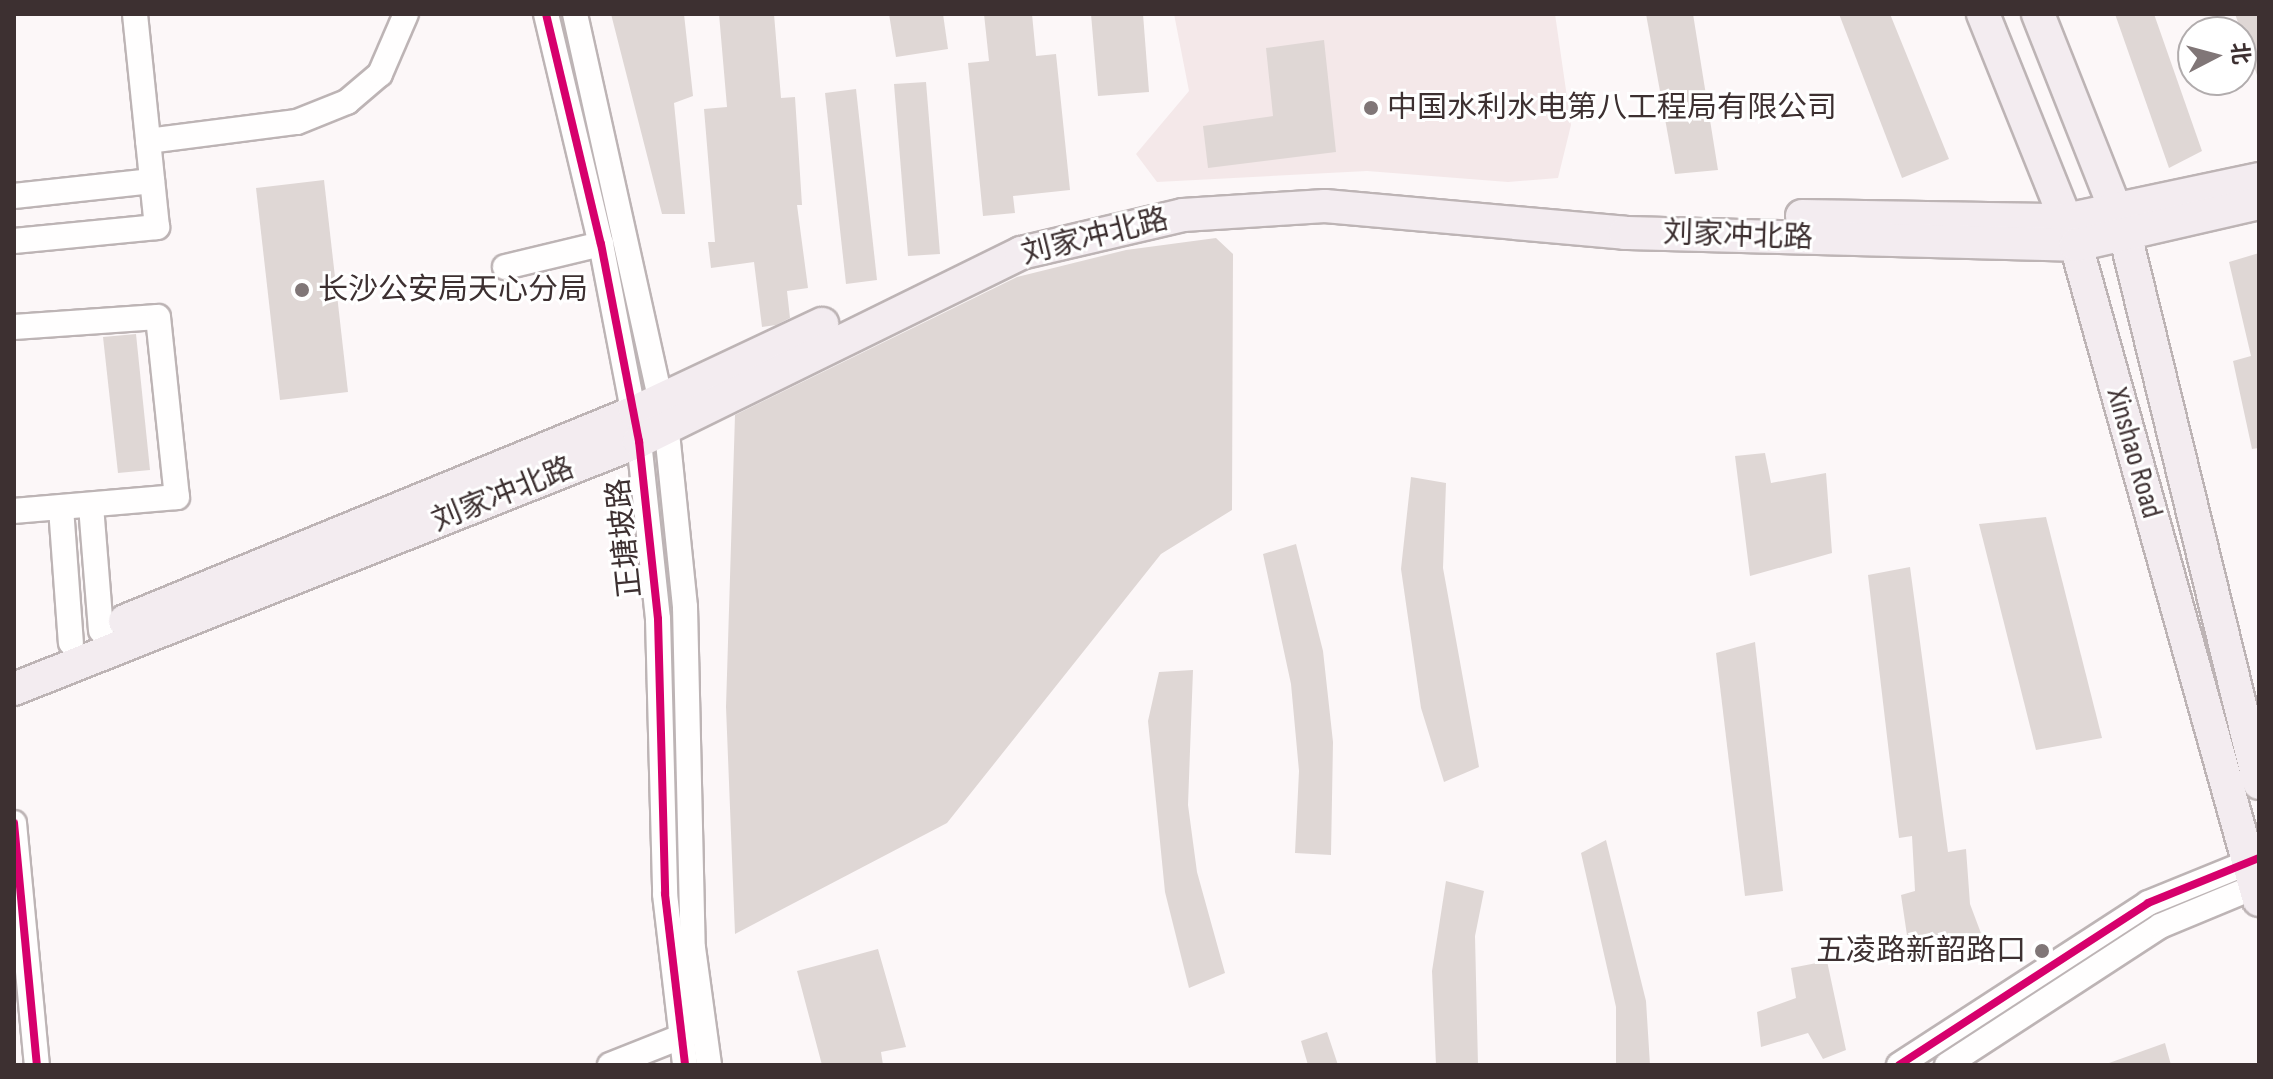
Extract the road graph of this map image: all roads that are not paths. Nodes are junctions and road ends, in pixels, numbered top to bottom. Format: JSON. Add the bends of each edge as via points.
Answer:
{"nodes":[{"id":1,"x":135,"y":14,"type":"edge"},
{"id":2,"x":406,"y":14,"type":"edge"},
{"id":3,"x":546,"y":14,"type":"edge"},
{"id":4,"x":575,"y":14,"type":"edge"},
{"id":5,"x":1983,"y":14,"type":"edge"},
{"id":6,"x":2038,"y":14,"type":"edge"},
{"id":7,"x":148,"y":141,"type":"junction"},
{"id":8,"x":2259,"y":179,"type":"edge"},
{"id":9,"x":152,"y":181,"type":"junction"},
{"id":10,"x":14,"y":196,"type":"edge"},
{"id":11,"x":2259,"y":203,"type":"edge"},
{"id":12,"x":2120,"y":222,"type":"junction"},
{"id":13,"x":2071,"y":232,"type":"junction"},
{"id":14,"x":14,"y":241,"type":"edge"},
{"id":15,"x":601,"y":244,"type":"junction"},
{"id":16,"x":505,"y":267,"type":"dead end"},
{"id":17,"x":14,"y":327,"type":"edge"},
{"id":18,"x":650,"y":419,"type":"junction"},
{"id":19,"x":91,"y":506,"type":"junction"},
{"id":20,"x":61,"y":508,"type":"junction"},
{"id":21,"x":14,"y":511,"type":"edge"},
{"id":22,"x":101,"y":631,"type":"junction"},
{"id":23,"x":71,"y":643,"type":"junction"},
{"id":24,"x":14,"y":667,"type":"edge"},
{"id":25,"x":14,"y":689,"type":"edge"},
{"id":26,"x":2259,"y":783,"type":"edge"},
{"id":27,"x":14,"y":823,"type":"edge"},
{"id":28,"x":2256,"y":878,"type":"edge"},
{"id":29,"x":678,"y":1038,"type":"junction"},
{"id":30,"x":37,"y":1065,"type":"edge"},
{"id":31,"x":610,"y":1065,"type":"edge"},
{"id":32,"x":685,"y":1065,"type":"edge"},
{"id":33,"x":709,"y":1065,"type":"edge"},
{"id":34,"x":1899,"y":1065,"type":"edge"},
{"id":35,"x":1947,"y":1065,"type":"edge"}],
"edges":[{"from":1,"to":7,"type":"street"},
{"from":2,"to":7,"type":"street","via":[[380,74],[347,102],[297,122]]},
{"from":3,"to":15,"type":"street","name":"正塘坡路"},
{"from":4,"to":18,"type":"street","name":"正塘坡路"},
{"from":5,"to":13,"type":"main road","name":"Xinshao Road"},
{"from":6,"to":12,"type":"main road","name":"Xinshao Road"},
{"from":7,"to":9,"type":"street"},
{"from":8,"to":12,"type":"main road","name":"刘家冲北路"},
{"from":9,"to":10,"type":"street"},
{"from":9,"to":14,"type":"street","via":[[157,227]]},
{"from":11,"to":12,"type":"main road","name":"刘家冲北路"},
{"from":12,"to":13,"type":"main road","name":"刘家冲北路"},
{"from":12,"to":26,"type":"main road","name":"Xinshao Road"},
{"from":13,"to":18,"type":"main road","name":"刘家冲北路","via":[[1626,213],[1325,186],[1180,195],[1015,234]]},
{"from":13,"to":28,"type":"main road","name":"Xinshao Road"},
{"from":15,"to":16,"type":"street"},
{"from":15,"to":18,"type":"street","name":"正塘坡路"},
{"from":17,"to":19,"type":"street","via":[[158,317],[177,497]]},
{"from":18,"to":22,"type":"main road","name":"刘家冲北路"},
{"from":18,"to":25,"type":"main road","name":"刘家冲北路"},
{"from":18,"to":29,"type":"street","name":"正塘坡路","via":[[665,894]]},
{"from":18,"to":33,"type":"street","name":"正塘坡路","via":[[685,607],[693,948]]},
{"from":19,"to":20,"type":"street"},
{"from":19,"to":22,"type":"street"},
{"from":20,"to":21,"type":"street"},
{"from":20,"to":23,"type":"street"},
{"from":22,"to":23,"type":"main road","name":"刘家冲北路"},
{"from":23,"to":24,"type":"main road","name":"刘家冲北路"},
{"from":27,"to":30,"type":"street"},
{"from":28,"to":34,"type":"street","via":[[2148,903]]},
{"from":28,"to":35,"type":"street","via":[[2160,926]]},
{"from":29,"to":31,"type":"street"},
{"from":29,"to":32,"type":"street","name":"正塘坡路"}]}
